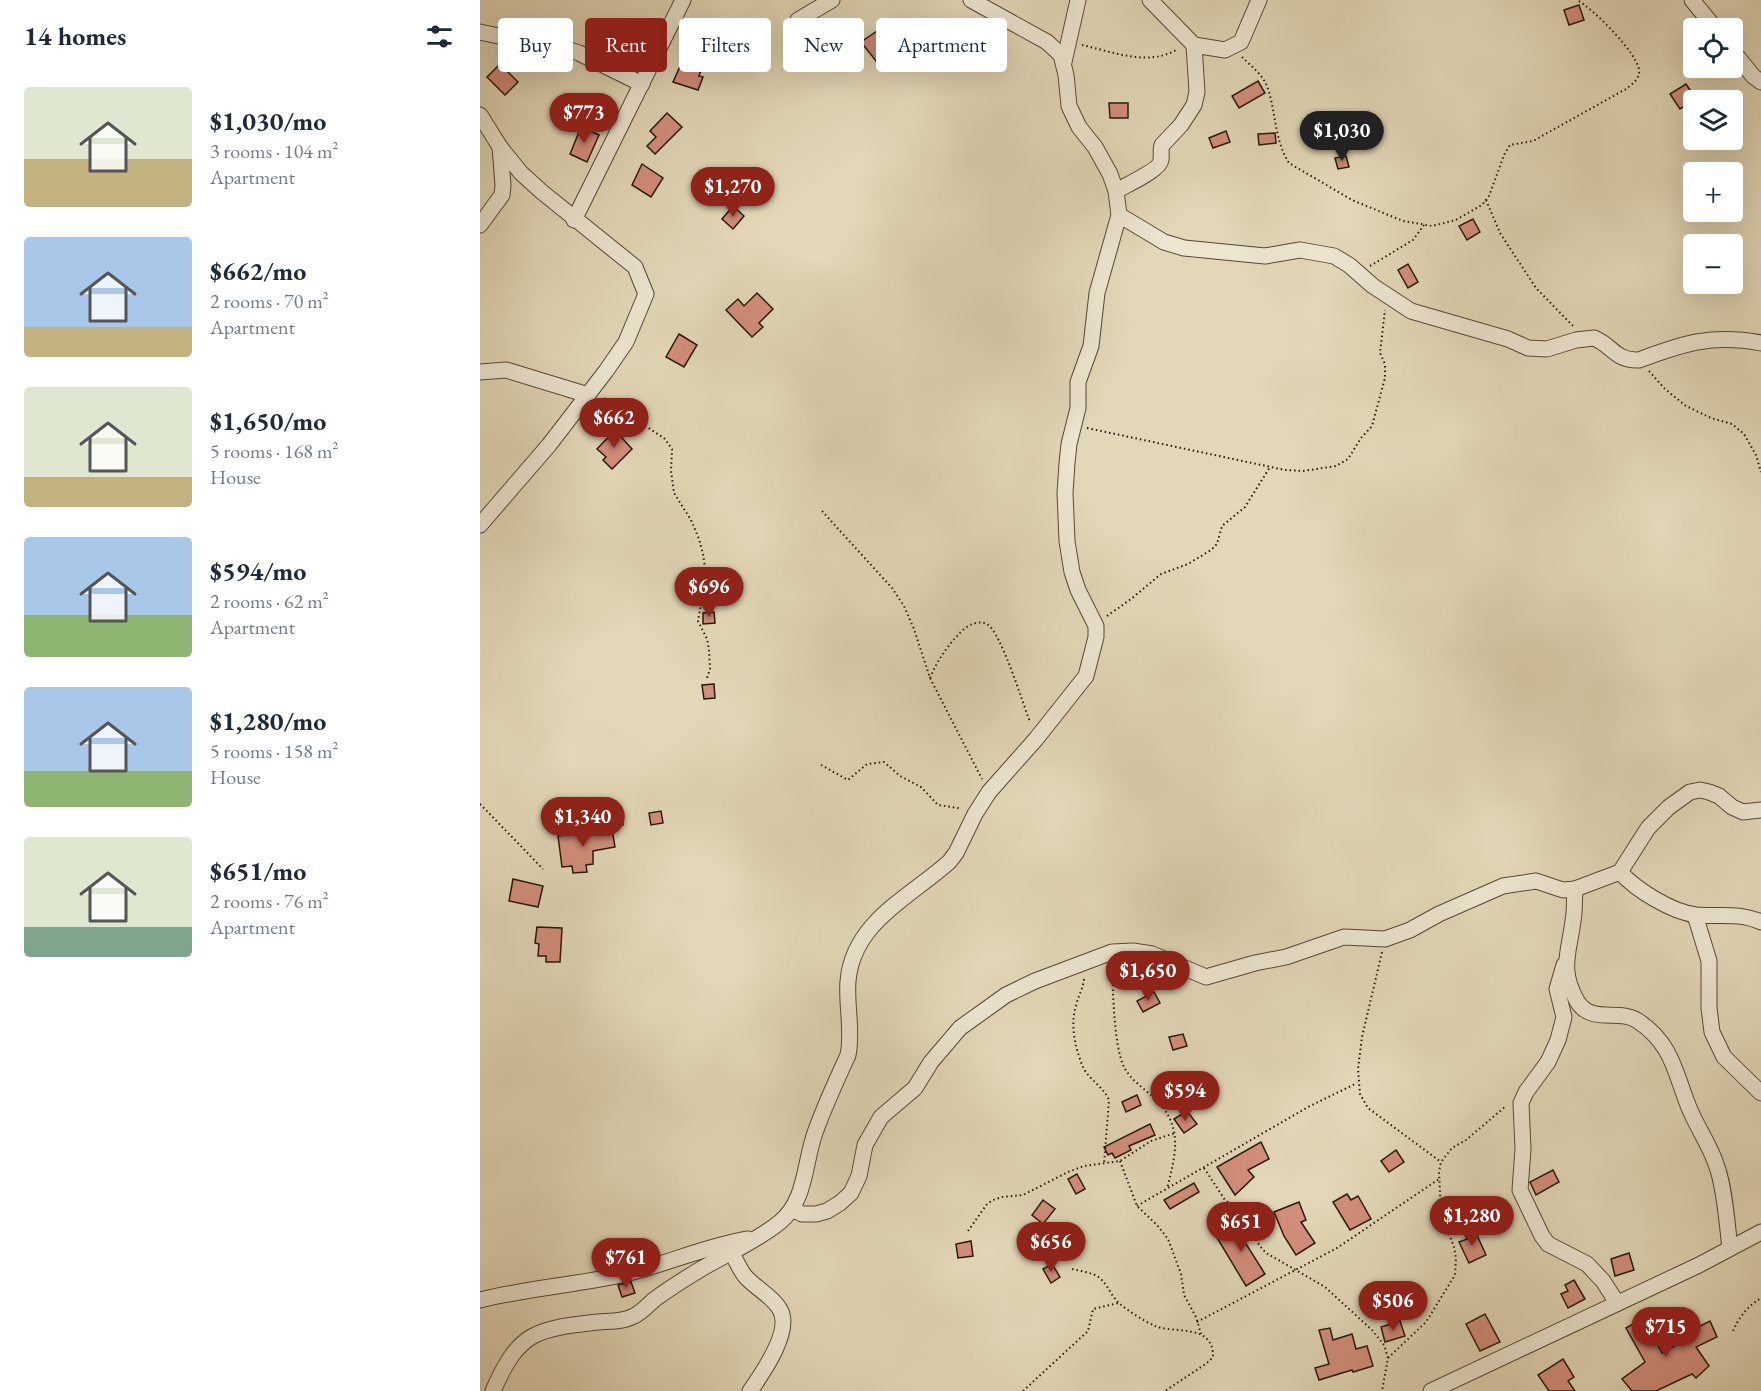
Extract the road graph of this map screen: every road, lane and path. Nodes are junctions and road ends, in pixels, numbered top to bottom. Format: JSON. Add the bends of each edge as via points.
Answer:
{"nodes":[{"id":1,"x":683,"y":0,"type":"edge"},
{"id":2,"x":832,"y":0,"type":"edge"},
{"id":3,"x":971,"y":0,"type":"edge"},
{"id":4,"x":1078,"y":0,"type":"edge"},
{"id":5,"x":1150,"y":0,"type":"edge"},
{"id":6,"x":1259,"y":0,"type":"edge"},
{"id":7,"x":1577,"y":0,"type":"edge"},
{"id":8,"x":1692,"y":0,"type":"edge"},
{"id":9,"x":801,"y":18,"type":"edge"},
{"id":10,"x":1707,"y":18,"type":"edge"},
{"id":11,"x":480,"y":32,"type":"edge"},
{"id":12,"x":1068,"y":42,"type":"junction"},
{"id":13,"x":1192,"y":43,"type":"junction"},
{"id":14,"x":1232,"y":48,"type":"junction"},
{"id":15,"x":1064,"y":62,"type":"junction"},
{"id":16,"x":1743,"y":64,"type":"edge"},
{"id":17,"x":1761,"y":82,"type":"edge"},
{"id":18,"x":642,"y":84,"type":"junction"},
{"id":19,"x":480,"y":115,"type":"edge"},
{"id":20,"x":500,"y":147,"type":"junction"},
{"id":21,"x":1116,"y":191,"type":"junction"},
{"id":22,"x":1486,"y":200,"type":"junction"},
{"id":23,"x":1119,"y":215,"type":"junction"},
{"id":24,"x":574,"y":220,"type":"junction"},
{"id":25,"x":480,"y":225,"type":"edge"},
{"id":26,"x":1424,"y":225,"type":"junction"},
{"id":27,"x":1358,"y":273,"type":"junction"},
{"id":28,"x":1387,"y":295,"type":"junction"},
{"id":29,"x":1584,"y":338,"type":"junction"},
{"id":30,"x":1761,"y":343,"type":"edge"},
{"id":31,"x":1639,"y":360,"type":"junction"},
{"id":32,"x":480,"y":372,"type":"edge"},
{"id":33,"x":590,"y":393,"type":"junction"},
{"id":34,"x":1075,"y":425,"type":"junction"},
{"id":35,"x":1270,"y":467,"type":"junction"},
{"id":36,"x":1761,"y":472,"type":"edge"},
{"id":37,"x":822,"y":511,"type":"dead end"},
{"id":38,"x":480,"y":525,"type":"edge"},
{"id":39,"x":1096,"y":626,"type":"junction"},
{"id":40,"x":707,"y":678,"type":"dead end"},
{"id":41,"x":930,"y":678,"type":"junction"},
{"id":42,"x":1036,"y":739,"type":"junction"},
{"id":43,"x":821,"y":765,"type":"dead end"},
{"id":44,"x":989,"y":792,"type":"junction"},
{"id":45,"x":480,"y":804,"type":"edge"},
{"id":46,"x":1761,"y":810,"type":"edge"},
{"id":47,"x":969,"y":827,"type":"junction"},
{"id":48,"x":543,"y":869,"type":"dead end"},
{"id":49,"x":1620,"y":872,"type":"junction"},
{"id":50,"x":1575,"y":890,"type":"junction"},
{"id":51,"x":1695,"y":915,"type":"junction"},
{"id":52,"x":1761,"y":922,"type":"edge"},
{"id":53,"x":1385,"y":939,"type":"junction"},
{"id":54,"x":1112,"y":952,"type":"junction"},
{"id":55,"x":1565,"y":961,"type":"junction"},
{"id":56,"x":1084,"y":964,"type":"junction"},
{"id":57,"x":1357,"y":1083,"type":"junction"},
{"id":58,"x":1526,"y":1092,"type":"junction"},
{"id":59,"x":1761,"y":1093,"type":"edge"},
{"id":60,"x":1175,"y":1132,"type":"junction"},
{"id":61,"x":1120,"y":1161,"type":"junction"},
{"id":62,"x":1441,"y":1162,"type":"junction"},
{"id":63,"x":1104,"y":1164,"type":"junction"},
{"id":64,"x":1204,"y":1168,"type":"junction"},
{"id":65,"x":1439,"y":1179,"type":"junction"},
{"id":66,"x":1167,"y":1190,"type":"junction"},
{"id":67,"x":1137,"y":1206,"type":"junction"},
{"id":68,"x":792,"y":1209,"type":"junction"},
{"id":69,"x":968,"y":1231,"type":"dead end"},
{"id":70,"x":1761,"y":1232,"type":"edge"},
{"id":71,"x":754,"y":1238,"type":"junction"},
{"id":72,"x":1730,"y":1248,"type":"junction"},
{"id":73,"x":731,"y":1252,"type":"junction"},
{"id":74,"x":1072,"y":1269,"type":"dead end"},
{"id":75,"x":1296,"y":1270,"type":"junction"},
{"id":76,"x":1761,"y":1298,"type":"edge"},
{"id":77,"x":480,"y":1300,"type":"edge"},
{"id":78,"x":1118,"y":1303,"type":"junction"},
{"id":79,"x":1617,"y":1303,"type":"junction"},
{"id":80,"x":1197,"y":1322,"type":"junction"},
{"id":81,"x":1733,"y":1331,"type":"dead end"},
{"id":82,"x":1201,"y":1334,"type":"junction"},
{"id":83,"x":1388,"y":1358,"type":"junction"},
{"id":84,"x":493,"y":1391,"type":"edge"},
{"id":85,"x":750,"y":1391,"type":"edge"},
{"id":86,"x":1023,"y":1391,"type":"edge"},
{"id":87,"x":1165,"y":1391,"type":"edge"},
{"id":88,"x":1382,"y":1391,"type":"edge"},
{"id":89,"x":1431,"y":1391,"type":"edge"}],
"edges":[{"from":1,"to":18,"type":"street"},
{"from":2,"to":9,"type":"street"},
{"from":3,"to":15,"type":"street","via":[[1047,42]]},
{"from":4,"to":12,"type":"street"},
{"from":5,"to":13,"type":"street"},
{"from":6,"to":14,"type":"street","via":[[1240,42]]},
{"from":7,"to":22,"type":"path","via":[[1618,37],[1640,74],[1626,89],[1533,141],[1510,145]]},
{"from":8,"to":10,"type":"street"},
{"from":11,"to":18,"type":"street","via":[[550,44]]},
{"from":12,"to":13,"type":"path","via":[[1154,59]]},
{"from":12,"to":15,"type":"street"},
{"from":13,"to":14,"type":"street","via":[[1213,50]]},
{"from":13,"to":21,"type":"street","via":[[1197,92],[1189,114],[1162,145],[1161,163]]},
{"from":14,"to":26,"type":"path","via":[[1261,75],[1267,86],[1289,163],[1352,200]]},
{"from":15,"to":21,"type":"street","via":[[1069,106]]},
{"from":16,"to":17,"type":"street"},
{"from":18,"to":24,"type":"street"},
{"from":19,"to":20,"type":"street"},
{"from":20,"to":24,"type":"street","via":[[521,173]]},
{"from":20,"to":25,"type":"street","via":[[501,195]]},
{"from":21,"to":23,"type":"street"},
{"from":22,"to":26,"type":"path","via":[[1456,220]]},
{"from":22,"to":29,"type":"path","via":[[1500,233],[1536,288]]},
{"from":23,"to":27,"type":"street","via":[[1164,242],[1184,248],[1264,256],[1300,250],[1334,256]]},
{"from":23,"to":34,"type":"street","via":[[1097,293],[1091,346],[1078,382]]},
{"from":24,"to":33,"type":"street","via":[[635,267],[646,294],[626,342]]},
{"from":26,"to":27,"type":"path","via":[[1413,240]]},
{"from":27,"to":28,"type":"street"},
{"from":28,"to":29,"type":"street","via":[[1411,311],[1528,348],[1547,350]]},
{"from":28,"to":35,"type":"path","via":[[1380,353],[1385,378],[1372,426],[1348,459],[1336,466],[1303,471]]},
{"from":29,"to":31,"type":"street","via":[[1599,340],[1614,353]]},
{"from":30,"to":31,"type":"street","via":[[1702,340]]},
{"from":31,"to":36,"type":"path","via":[[1686,406],[1732,424],[1744,434]]},
{"from":32,"to":33,"type":"street","via":[[506,370]]},
{"from":33,"to":38,"type":"street"},
{"from":33,"to":40,"type":"path","via":[[672,449],[674,493],[699,539],[706,574],[698,621],[709,650]]},
{"from":34,"to":35,"type":"path"},
{"from":34,"to":39,"type":"street","via":[[1067,463],[1067,541],[1078,590]]},
{"from":35,"to":39,"type":"path","via":[[1245,507],[1222,526],[1211,550],[1161,574]]},
{"from":37,"to":41,"type":"path","via":[[904,606]]},
{"from":39,"to":42,"type":"street","via":[[1086,676]]},
{"from":41,"to":42,"type":"path","via":[[946,648],[962,630],[974,623],[986,624],[1008,661]]},
{"from":41,"to":44,"type":"path"},
{"from":42,"to":44,"type":"street"},
{"from":43,"to":47,"type":"path","via":[[848,780],[867,764],[884,762],[938,805],[958,808]]},
{"from":44,"to":47,"type":"street"},
{"from":45,"to":48,"type":"path"},
{"from":46,"to":49,"type":"street","via":[[1743,812],[1709,792],[1690,792],[1648,828]]},
{"from":47,"to":68,"type":"street","via":[[949,862],[878,918],[855,952],[848,981],[848,1055],[815,1131]]},
{"from":49,"to":50,"type":"street"},
{"from":49,"to":51,"type":"street","via":[[1652,897]]},
{"from":50,"to":53,"type":"street","via":[[1536,881],[1503,886]]},
{"from":50,"to":55,"type":"street","via":[[1574,920]]},
{"from":51,"to":52,"type":"street","via":[[1739,915]]},
{"from":51,"to":59,"type":"street","via":[[1709,961],[1712,1032],[1724,1057]]},
{"from":53,"to":54,"type":"street","via":[[1344,937],[1212,977],[1198,976],[1152,954]]},
{"from":53,"to":57,"type":"path","via":[[1367,1009]]},
{"from":54,"to":56,"type":"street"},
{"from":54,"to":60,"type":"path","via":[[1114,1008],[1124,1066],[1163,1106]]},
{"from":55,"to":58,"type":"street","via":[[1557,989],[1564,1017],[1562,1027],[1548,1062]]},
{"from":55,"to":72,"type":"street","via":[[1583,1010],[1602,1016],[1631,1017],[1649,1029],[1673,1062],[1688,1106],[1718,1169]]},
{"from":56,"to":63,"type":"path","via":[[1074,1037],[1083,1068],[1109,1100]]},
{"from":56,"to":68,"type":"street","via":[[1026,986],[960,1028],[915,1088],[874,1126],[851,1193],[816,1214]]},
{"from":57,"to":62,"type":"path","via":[[1368,1108]]},
{"from":57,"to":64,"type":"path"},
{"from":58,"to":62,"type":"path","via":[[1452,1148]]},
{"from":58,"to":79,"type":"street","via":[[1521,1103],[1520,1190],[1548,1244],[1587,1264]]},
{"from":60,"to":61,"type":"path","via":[[1151,1141]]},
{"from":60,"to":66,"type":"path","via":[[1175,1160]]},
{"from":61,"to":63,"type":"path"},
{"from":61,"to":67,"type":"path"},
{"from":62,"to":65,"type":"path"},
{"from":63,"to":69,"type":"path","via":[[1068,1172],[1023,1195],[993,1200]]},
{"from":64,"to":66,"type":"path"},
{"from":64,"to":75,"type":"path","via":[[1225,1200],[1245,1215],[1266,1253]]},
{"from":65,"to":75,"type":"path"},
{"from":65,"to":83,"type":"path","via":[[1441,1213],[1456,1258],[1455,1275],[1426,1322]]},
{"from":66,"to":67,"type":"path"},
{"from":67,"to":80,"type":"path","via":[[1168,1239]]},
{"from":68,"to":71,"type":"street","via":[[780,1222]]},
{"from":70,"to":72,"type":"street"},
{"from":71,"to":73,"type":"street"},
{"from":71,"to":77,"type":"street","via":[[722,1243],[613,1276]]},
{"from":72,"to":79,"type":"street"},
{"from":73,"to":84,"type":"street","via":[[635,1316],[542,1330],[526,1339],[503,1367]]},
{"from":73,"to":85,"type":"street","via":[[744,1275],[782,1313],[781,1331],[768,1365]]},
{"from":74,"to":78,"type":"path","via":[[1102,1280]]},
{"from":75,"to":80,"type":"path"},
{"from":75,"to":83,"type":"path","via":[[1325,1287],[1372,1329]]},
{"from":76,"to":81,"type":"path","via":[[1745,1311]]},
{"from":78,"to":82,"type":"path","via":[[1154,1325]]},
{"from":78,"to":86,"type":"path","via":[[1094,1309],[1088,1330]]},
{"from":79,"to":89,"type":"street"},
{"from":80,"to":82,"type":"path"},
{"from":82,"to":87,"type":"path","via":[[1213,1349],[1213,1357]]},
{"from":83,"to":88,"type":"path"}]}
